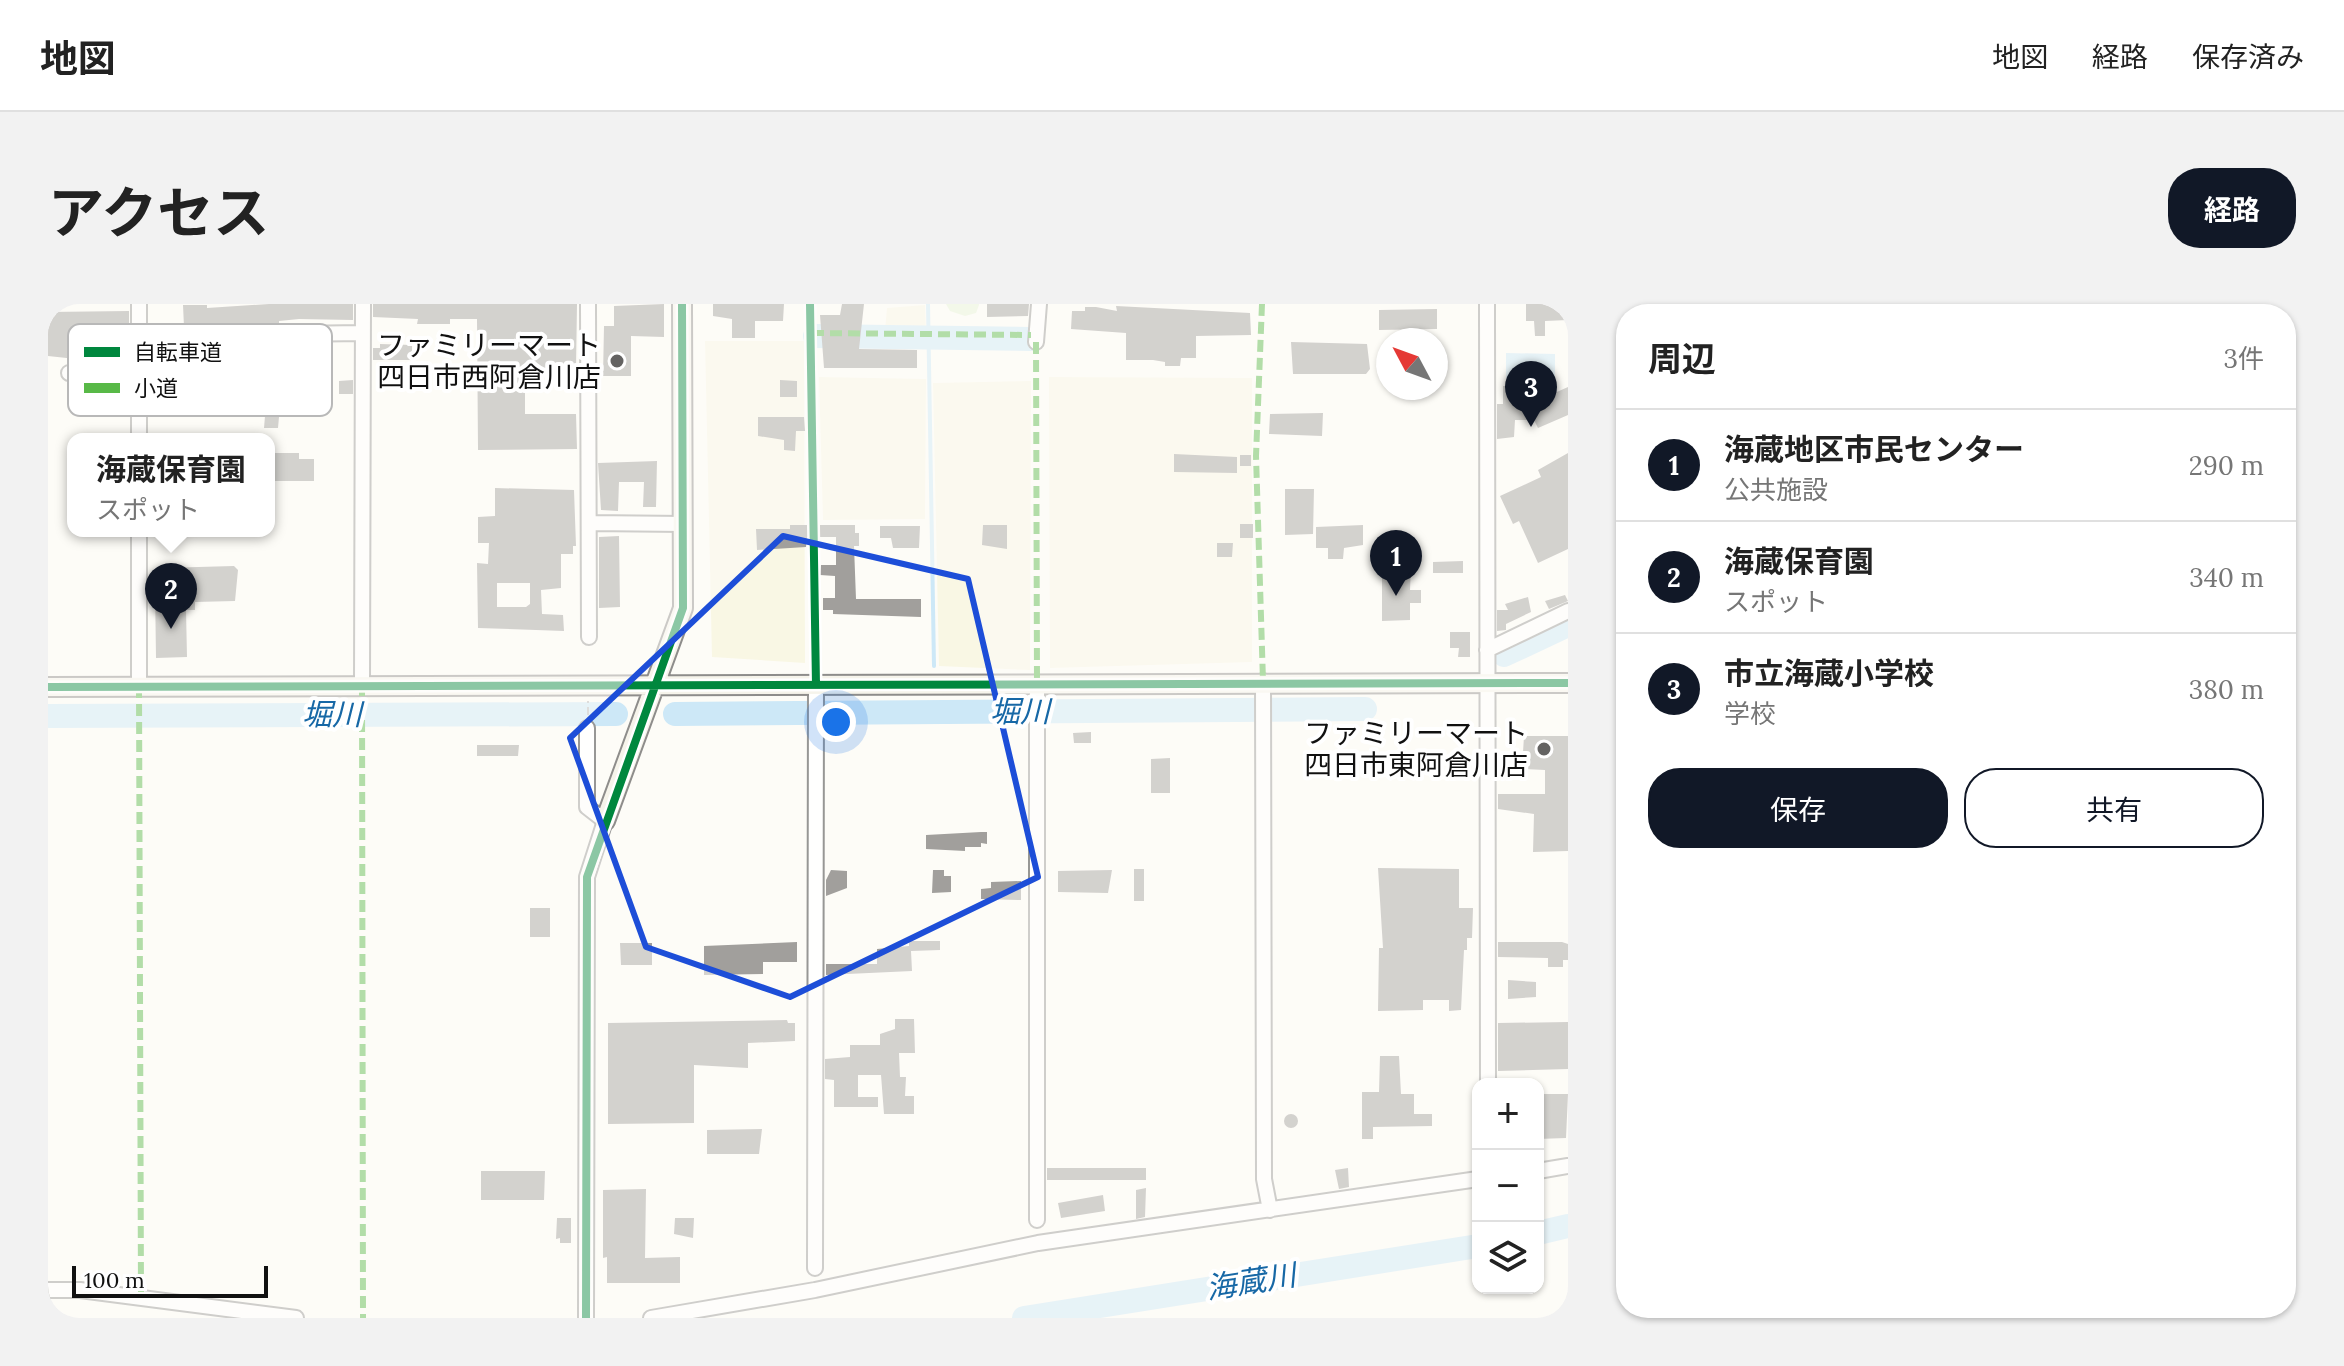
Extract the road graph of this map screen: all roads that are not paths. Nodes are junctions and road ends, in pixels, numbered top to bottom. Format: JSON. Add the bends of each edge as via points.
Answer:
{"nodes":[{"id":1,"x":363,"y":304,"type":"edge"},
{"id":2,"x":588,"y":304,"type":"edge"},
{"id":3,"x":682,"y":304,"type":"edge"},
{"id":4,"x":1039,"y":304,"type":"edge"},
{"id":5,"x":1487,"y":304,"type":"edge"},
{"id":6,"x":332,"y":333,"type":"edge"},
{"id":7,"x":362,"y":333,"type":"junction"},
{"id":8,"x":1036,"y":342,"type":"dead end"},
{"id":9,"x":590,"y":523,"type":"junction"},
{"id":10,"x":684,"y":524,"type":"junction"},
{"id":11,"x":139,"y":537,"type":"edge"},
{"id":12,"x":1568,"y":611,"type":"edge"},
{"id":13,"x":589,"y":637,"type":"dead end"},
{"id":14,"x":1487,"y":650,"type":"junction"},
{"id":15,"x":1488,"y":682,"type":"junction"},
{"id":16,"x":656,"y":683,"type":"junction"},
{"id":17,"x":1568,"y":683,"type":"edge"},
{"id":18,"x":362,"y":684,"type":"junction"},
{"id":19,"x":139,"y":686,"type":"junction"},
{"id":20,"x":48,"y":687,"type":"edge"},
{"id":21,"x":815,"y":690,"type":"junction"},
{"id":22,"x":1036,"y":690,"type":"junction"},
{"id":23,"x":1264,"y":690,"type":"junction"},
{"id":24,"x":587,"y":728,"type":"road end"},
{"id":25,"x":605,"y":821,"type":"junction"},
{"id":26,"x":1488,"y":1078,"type":"edge"},
{"id":27,"x":1568,"y":1166,"type":"edge"},
{"id":28,"x":1544,"y":1170,"type":"edge"},
{"id":29,"x":1472,"y":1180,"type":"edge"},
{"id":30,"x":1270,"y":1210,"type":"junction"},
{"id":31,"x":1037,"y":1220,"type":"dead end"},
{"id":32,"x":815,"y":1268,"type":"dead end"},
{"id":33,"x":48,"y":1290,"type":"edge"},
{"id":34,"x":296,"y":1318,"type":"edge"},
{"id":35,"x":586,"y":1318,"type":"edge"},
{"id":36,"x":651,"y":1318,"type":"edge"}],
"edges":[{"from":1,"to":7,"type":"street"},
{"from":2,"to":9,"type":"street"},
{"from":3,"to":10,"type":"street"},
{"from":4,"to":8,"type":"street"},
{"from":5,"to":14,"type":"street"},
{"from":6,"to":7,"type":"street"},
{"from":7,"to":18,"type":"street"},
{"from":9,"to":10,"type":"street"},
{"from":9,"to":13,"type":"street"},
{"from":10,"to":16,"type":"street","via":[[683,608]]},
{"from":11,"to":19,"type":"street"},
{"from":12,"to":14,"type":"street"},
{"from":14,"to":15,"type":"street"},
{"from":15,"to":17,"type":"street"},
{"from":15,"to":23,"type":"street"},
{"from":15,"to":26,"type":"street"},
{"from":16,"to":18,"type":"street"},
{"from":16,"to":21,"type":"street"},
{"from":16,"to":25,"type":"street"},
{"from":18,"to":19,"type":"street"},
{"from":19,"to":20,"type":"street"},
{"from":21,"to":22,"type":"street"},
{"from":21,"to":32,"type":"street"},
{"from":22,"to":23,"type":"street"},
{"from":22,"to":31,"type":"street"},
{"from":23,"to":30,"type":"street","via":[[1264,1163]]},
{"from":24,"to":25,"type":"street","via":[[587,807]]},
{"from":25,"to":35,"type":"street","via":[[587,877]]},
{"from":27,"to":28,"type":"street"},
{"from":29,"to":30,"type":"street"},
{"from":30,"to":36,"type":"street","via":[[1038,1243]]},
{"from":33,"to":34,"type":"street"}]}
